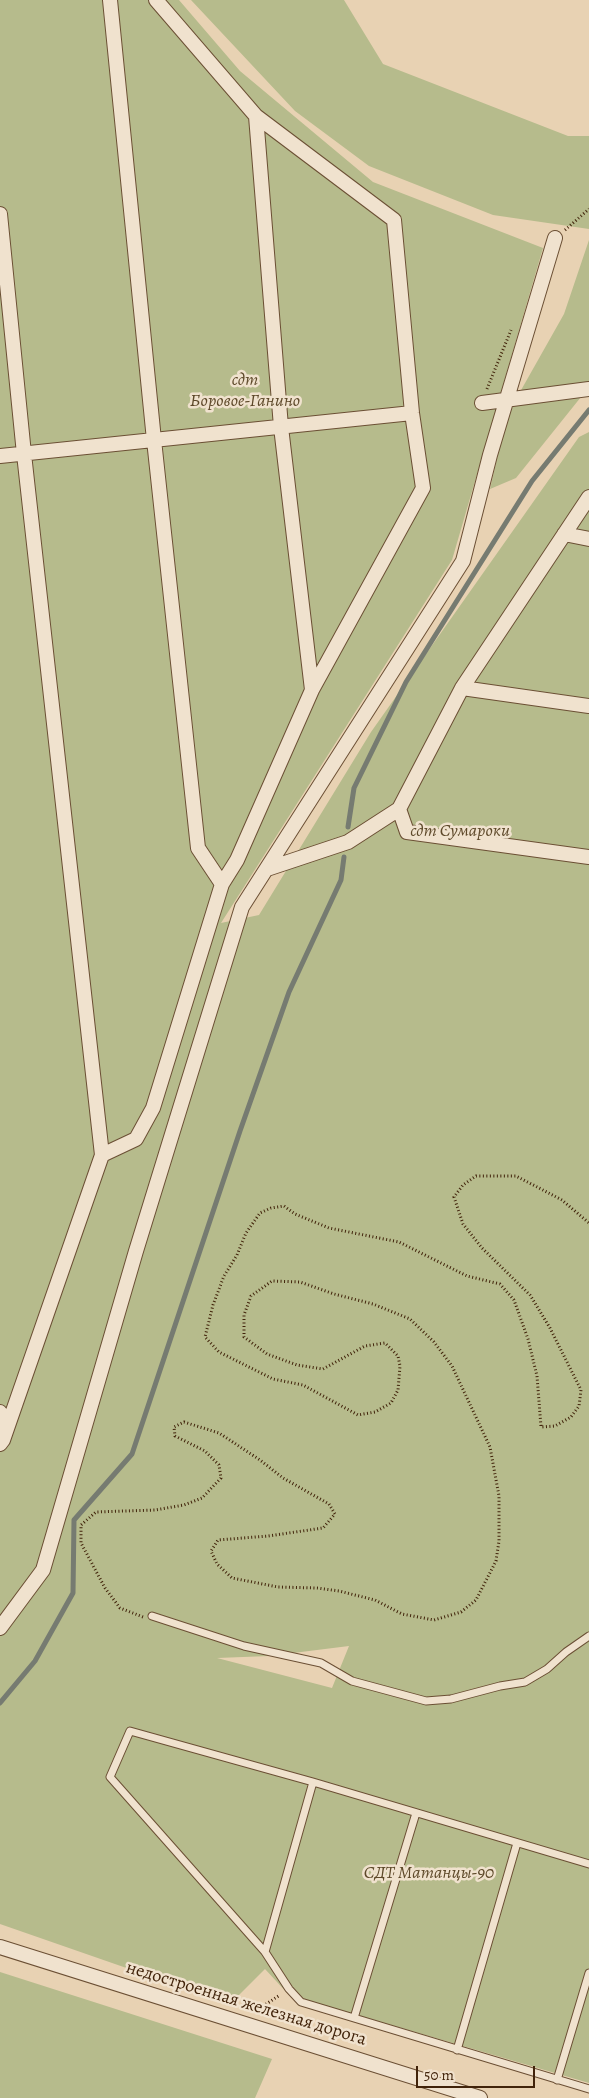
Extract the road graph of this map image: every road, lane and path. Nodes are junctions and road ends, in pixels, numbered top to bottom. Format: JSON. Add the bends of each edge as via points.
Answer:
{"nodes":[{"id":1,"x":110,"y":0,"type":"edge"},
{"id":2,"x":156,"y":0,"type":"edge"},
{"id":3,"x":256,"y":116,"type":"junction"},
{"id":4,"x":0,"y":214,"type":"edge"},
{"id":5,"x":555,"y":238,"type":"dead end"},
{"id":6,"x":589,"y":389,"type":"edge"},
{"id":7,"x":506,"y":400,"type":"junction"},
{"id":8,"x":482,"y":403,"type":"dead end"},
{"id":9,"x":412,"y":413,"type":"junction"},
{"id":10,"x":281,"y":427,"type":"junction"},
{"id":11,"x":154,"y":440,"type":"junction"},
{"id":12,"x":24,"y":454,"type":"junction"},
{"id":13,"x":0,"y":456,"type":"edge"},
{"id":14,"x":589,"y":497,"type":"edge"},
{"id":15,"x":564,"y":534,"type":"junction"},
{"id":16,"x":589,"y":539,"type":"edge"},
{"id":17,"x":462,"y":688,"type":"junction"},
{"id":18,"x":312,"y":690,"type":"junction"},
{"id":19,"x":589,"y":706,"type":"edge"},
{"id":20,"x":400,"y":809,"type":"junction"},
{"id":21,"x":589,"y":857,"type":"edge"},
{"id":22,"x":267,"y":869,"type":"junction"},
{"id":23,"x":222,"y":884,"type":"junction"},
{"id":24,"x":102,"y":1156,"type":"junction"},
{"id":25,"x":589,"y":1223,"type":"edge"},
{"id":26,"x":0,"y":1412,"type":"edge"},
{"id":27,"x":2,"y":1442,"type":"edge"},
{"id":28,"x":152,"y":1616,"type":"joint"},
{"id":29,"x":0,"y":1628,"type":"edge"},
{"id":30,"x":589,"y":1636,"type":"edge"},
{"id":31,"x":313,"y":1782,"type":"junction"},
{"id":32,"x":416,"y":1813,"type":"junction"},
{"id":33,"x":517,"y":1843,"type":"junction"},
{"id":34,"x":589,"y":1864,"type":"edge"},
{"id":35,"x":0,"y":1947,"type":"edge"},
{"id":36,"x":265,"y":1952,"type":"junction"},
{"id":37,"x":589,"y":1973,"type":"edge"},
{"id":38,"x":289,"y":1989,"type":"junction"},
{"id":39,"x":354,"y":2018,"type":"junction"},
{"id":40,"x":239,"y":2021,"type":"junction"},
{"id":41,"x":457,"y":2050,"type":"junction"},
{"id":42,"x":557,"y":2080,"type":"junction"},
{"id":43,"x":589,"y":2089,"type":"edge"},
{"id":44,"x":480,"y":2098,"type":"edge"}],
"edges":[{"from":1,"to":11,"type":"street"},
{"from":2,"to":3,"type":"street"},
{"from":3,"to":9,"type":"street","via":[[394,220]]},
{"from":3,"to":10,"type":"street"},
{"from":4,"to":12,"type":"street"},
{"from":5,"to":7,"type":"street"},
{"from":6,"to":7,"type":"street"},
{"from":7,"to":8,"type":"street"},
{"from":7,"to":22,"type":"street","via":[[464,561]]},
{"from":9,"to":10,"type":"street"},
{"from":9,"to":18,"type":"street","via":[[423,488]]},
{"from":10,"to":11,"type":"street"},
{"from":10,"to":18,"type":"street"},
{"from":11,"to":12,"type":"street"},
{"from":11,"to":23,"type":"street","via":[[198,848]]},
{"from":12,"to":13,"type":"street"},
{"from":12,"to":24,"type":"street"},
{"from":14,"to":15,"type":"street"},
{"from":15,"to":16,"type":"street"},
{"from":15,"to":17,"type":"street"},
{"from":17,"to":19,"type":"street"},
{"from":17,"to":20,"type":"street"},
{"from":18,"to":23,"type":"street","via":[[237,860]]},
{"from":20,"to":21,"type":"street","via":[[407,832]]},
{"from":20,"to":22,"type":"street","via":[[348,842]]},
{"from":22,"to":29,"type":"street","via":[[242,907],[42,1570]]},
{"from":23,"to":24,"type":"street","via":[[153,1108],[136,1139]]},
{"from":24,"to":27,"type":"street"},
{"from":25,"to":28,"type":"path","via":[[562,1200],[516,1176],[476,1176],[464,1184],[454,1198],[464,1224],[482,1248],[530,1295],[581,1390],[579,1406],[570,1417],[555,1426],[541,1427],[537,1376],[528,1338],[514,1300],[500,1284],[467,1276],[399,1242],[329,1228],[284,1206],[260,1213],[224,1276],[205,1337],[218,1352],[273,1379],[303,1385],[358,1414],[375,1412],[390,1403],[398,1390],[398,1356],[385,1343],[365,1346],[323,1368],[267,1354],[244,1337],[244,1314],[252,1296],[272,1281],[300,1282],[410,1318],[452,1366],[490,1447],[499,1496],[496,1561],[476,1600],[461,1612],[434,1620],[402,1614],[375,1600],[339,1591],[278,1587],[232,1578],[217,1564],[211,1551],[218,1540],[323,1528],[335,1514],[329,1504],[283,1478],[219,1433],[184,1422],[174,1427],[175,1436],[205,1451],[219,1465],[221,1478],[202,1498],[156,1510],[96,1512],[81,1525],[81,1543],[105,1588],[120,1608],[142,1617]]},
{"from":26,"to":27,"type":"street"},
{"from":28,"to":30,"type":"lane","via":[[244,1646],[321,1663],[352,1681],[426,1702],[526,1682]]},
{"from":31,"to":32,"type":"lane"},
{"from":31,"to":36,"type":"lane"},
{"from":31,"to":36,"type":"lane","via":[[130,1731],[110,1777]]},
{"from":32,"to":33,"type":"lane"},
{"from":32,"to":39,"type":"lane"},
{"from":33,"to":34,"type":"lane"},
{"from":33,"to":41,"type":"lane"},
{"from":35,"to":40,"type":"street","name":"недостроенная железная дорога"},
{"from":36,"to":38,"type":"lane"},
{"from":37,"to":42,"type":"lane"},
{"from":38,"to":39,"type":"lane","via":[[301,2002]]},
{"from":38,"to":40,"type":"path"},
{"from":39,"to":41,"type":"lane"},
{"from":40,"to":44,"type":"street","name":"недостроенная железная дорога"},
{"from":41,"to":42,"type":"lane"},
{"from":42,"to":43,"type":"lane"}]}
